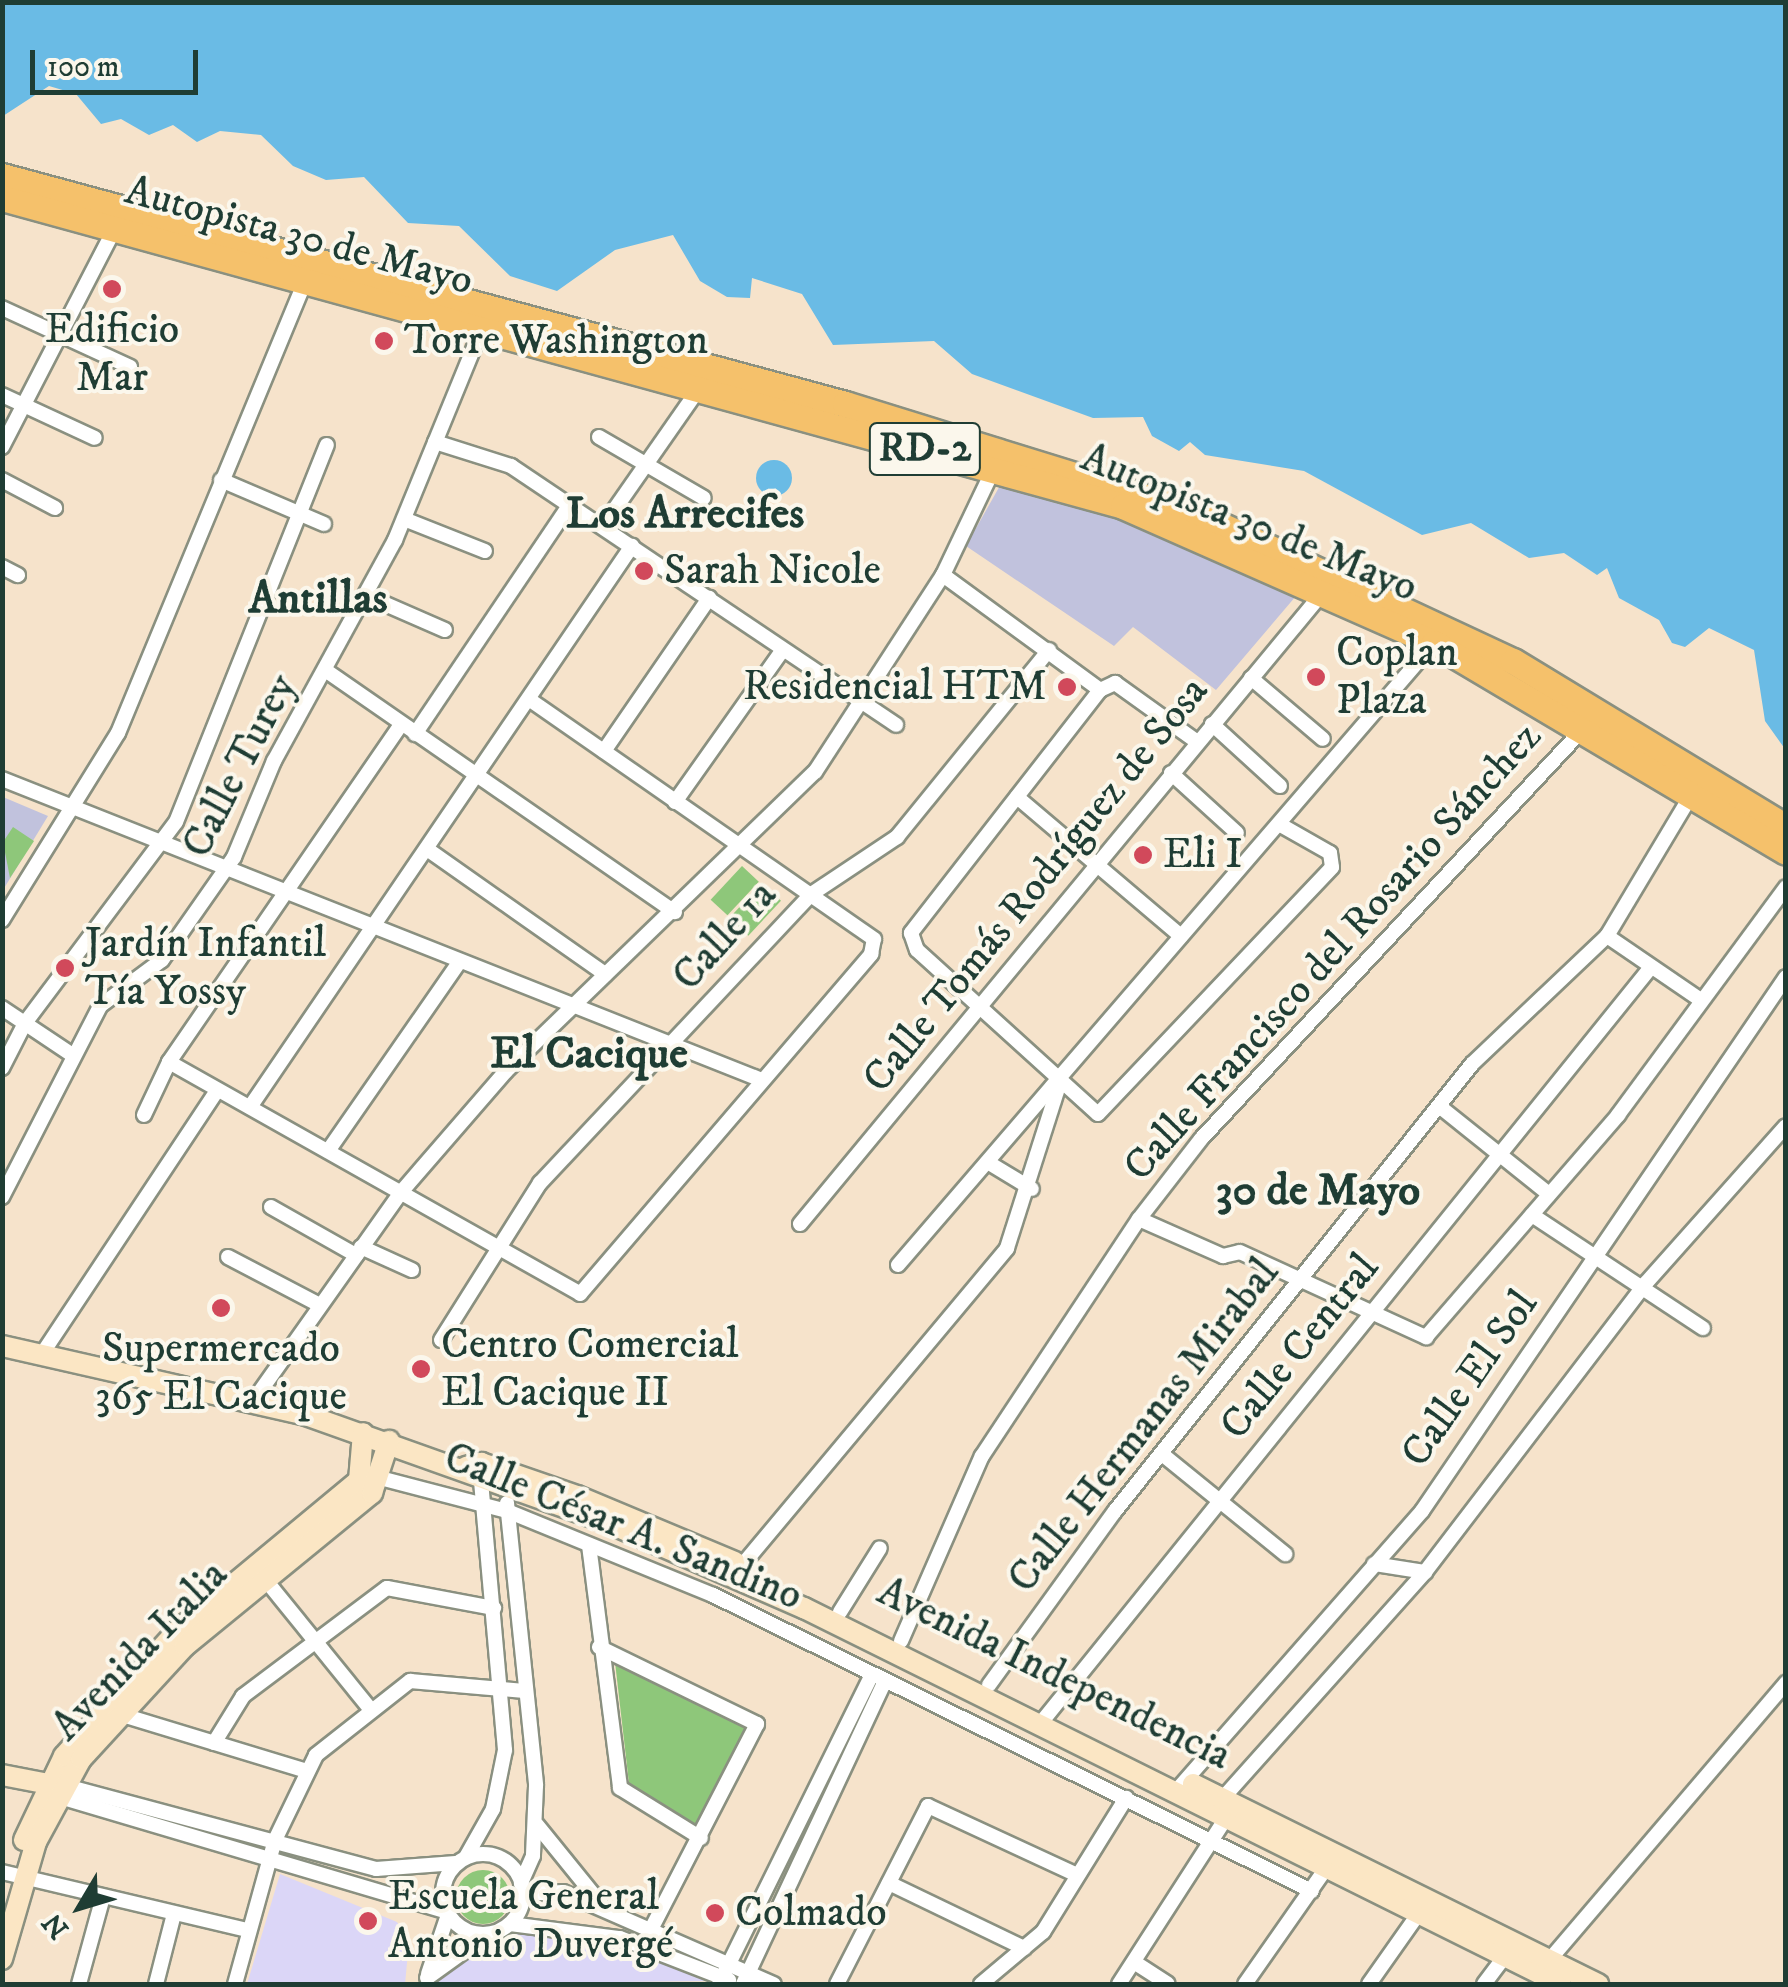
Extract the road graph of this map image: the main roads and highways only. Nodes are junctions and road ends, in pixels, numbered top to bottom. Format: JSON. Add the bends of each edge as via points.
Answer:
{"nodes":[{"id":1,"x":2,"y":176,"type":"edge"},
{"id":2,"x":2,"y":198,"type":"edge"},
{"id":3,"x":998,"y":458,"type":"junction"},
{"id":4,"x":1786,"y":827,"type":"edge"},
{"id":5,"x":1786,"y":852,"type":"edge"},
{"id":6,"x":2,"y":1346,"type":"edge"},
{"id":7,"x":363,"y":1433,"type":"junction"},
{"id":8,"x":389,"y":1440,"type":"junction"},
{"id":9,"x":738,"y":1570,"type":"junction"},
{"id":10,"x":259,"y":1572,"type":"junction"},
{"id":11,"x":864,"y":1630,"type":"junction"},
{"id":12,"x":920,"y":1658,"type":"junction"},
{"id":13,"x":1044,"y":1719,"type":"junction"},
{"id":14,"x":2,"y":1775,"type":"edge"},
{"id":15,"x":58,"y":1789,"type":"junction"},
{"id":16,"x":1228,"y":1806,"type":"junction"},
{"id":17,"x":1352,"y":1871,"type":"junction"},
{"id":18,"x":13,"y":1875,"type":"edge"},
{"id":19,"x":1423,"y":1907,"type":"junction"},
{"id":20,"x":2,"y":1910,"type":"edge"},
{"id":21,"x":2,"y":1959,"type":"edge"},
{"id":22,"x":1544,"y":1967,"type":"junction"},
{"id":23,"x":1561,"y":1984,"type":"edge"},
{"id":24,"x":1593,"y":1984,"type":"edge"}],
"edges":[{"from":1,"to":3,"type":"highway","name":"Autopista 30 de Mayo","number":"RD-2"},
{"from":2,"to":3,"type":"highway","name":"Autopista 30 de Mayo","number":"RD-2","via":[[701,386]]},
{"from":3,"to":4,"type":"highway","name":"Autopista 30 de Mayo","number":"RD-2","via":[[1191,510],[1388,596]]},
{"from":3,"to":5,"type":"highway","name":"Autopista 30 de Mayo","number":"RD-2","via":[[1325,590],[1434,643]]},
{"from":6,"to":7,"type":"main road","name":"Avenida Independencia","via":[[254,1400]]},
{"from":7,"to":8,"type":"main road","name":"Avenida Independencia"},
{"from":7,"to":10,"type":"main road","name":"Avenida Italia","via":[[359,1480]]},
{"from":8,"to":9,"type":"main road","name":"Avenida Independencia"},
{"from":8,"to":10,"type":"main road","name":"Avenida Italia","via":[[384,1479]]},
{"from":9,"to":11,"type":"main road","name":"Avenida Independencia"},
{"from":9,"to":11,"type":"main road","name":"Avenida Independencia","via":[[840,1612]]},
{"from":10,"to":15,"type":"main road","name":"Avenida Italia","via":[[113,1712]]},
{"from":11,"to":12,"type":"main road","name":"Avenida Independencia"},
{"from":11,"to":12,"type":"main road","name":"Avenida Independencia","via":[[902,1641]]},
{"from":12,"to":13,"type":"main road","name":"Avenida Independencia"},
{"from":12,"to":13,"type":"main road","name":"Avenida Independencia","via":[[989,1685]]},
{"from":13,"to":16,"type":"main road","name":"Avenida Independencia"},
{"from":14,"to":15,"type":"main road"},
{"from":15,"to":18,"type":"main road","name":"Avenida Italia"},
{"from":16,"to":17,"type":"main road","name":"Avenida Independencia"},
{"from":16,"to":17,"type":"main road","name":"Avenida Independencia","via":[[1327,1867]]},
{"from":17,"to":19,"type":"main road","name":"Avenida Independencia"},
{"from":18,"to":20,"type":"main road","name":"Avenida Italia"},
{"from":18,"to":21,"type":"main road","name":"Avenida Italia"},
{"from":19,"to":22,"type":"main road","name":"Avenida Independencia"},
{"from":19,"to":22,"type":"main road","name":"Avenida Independencia","via":[[1505,1956]]},
{"from":22,"to":23,"type":"main road","name":"Avenida Independencia"},
{"from":22,"to":24,"type":"main road","name":"Avenida Independencia"}]}
